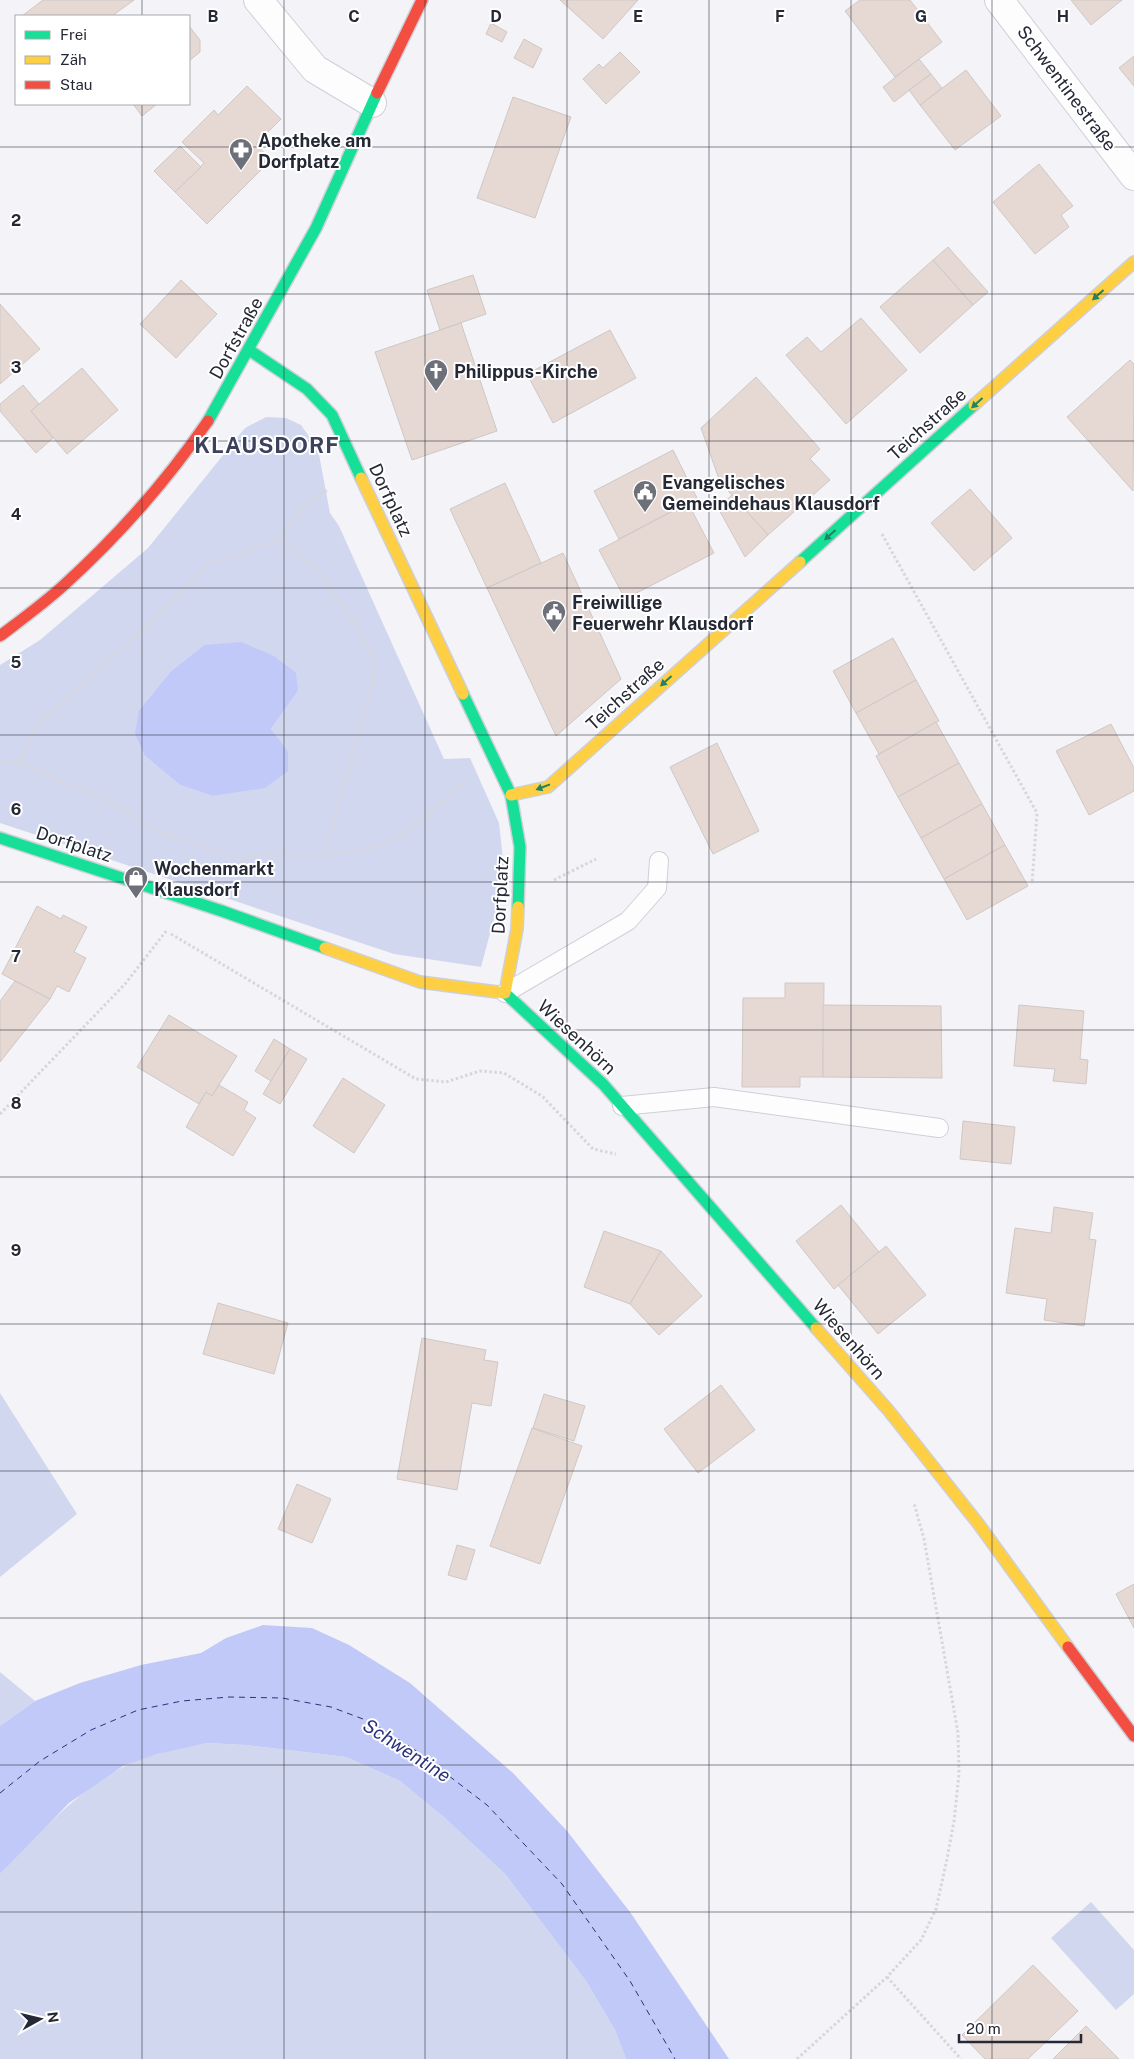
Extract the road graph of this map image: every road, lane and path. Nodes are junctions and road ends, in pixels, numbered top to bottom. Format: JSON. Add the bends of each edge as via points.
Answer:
{"nodes":[{"id":1,"x":258,"y":0,"type":"edge"},
{"id":2,"x":422,"y":0,"type":"edge"},
{"id":3,"x":999,"y":0,"type":"edge"},
{"id":4,"x":372,"y":103,"type":"junction"},
{"id":5,"x":1134,"y":176,"type":"edge"},
{"id":6,"x":1134,"y":262,"type":"edge"},
{"id":7,"x":249,"y":350,"type":"junction"},
{"id":8,"x":359,"y":475,"type":"junction"},
{"id":9,"x":865,"y":503,"type":"junction"},
{"id":10,"x":281,"y":539,"type":"junction"},
{"id":11,"x":0,"y":636,"type":"edge"},
{"id":12,"x":0,"y":761,"type":"edge"},
{"id":13,"x":19,"y":763,"type":"junction"},
{"id":14,"x":498,"y":764,"type":"junction"},
{"id":15,"x":511,"y":795,"type":"junction"},
{"id":16,"x":0,"y":838,"type":"edge"},
{"id":17,"x":324,"y":856,"type":"junction"},
{"id":18,"x":596,"y":859,"type":"dead end"},
{"id":19,"x":659,"y":861,"type":"dead end"},
{"id":20,"x":1032,"y":884,"type":"dead end"},
{"id":21,"x":518,"y":898,"type":"junction"},
{"id":22,"x":222,"y":911,"type":"junction"},
{"id":23,"x":165,"y":930,"type":"junction"},
{"id":24,"x":505,"y":993,"type":"junction"},
{"id":25,"x":622,"y":1106,"type":"junction"},
{"id":26,"x":0,"y":1114,"type":"edge"},
{"id":27,"x":939,"y":1128,"type":"dead end"},
{"id":28,"x":620,"y":1154,"type":"dead end"},
{"id":29,"x":914,"y":1502,"type":"dead end"},
{"id":30,"x":1134,"y":1736,"type":"edge"},
{"id":31,"x":887,"y":1977,"type":"junction"},
{"id":32,"x":797,"y":2059,"type":"edge"},
{"id":33,"x":961,"y":2059,"type":"edge"}],
"edges":[{"from":1,"to":4,"type":"street","via":[[315,69]]},
{"from":2,"to":4,"type":"street","name":"Dorfstraße"},
{"from":3,"to":5,"type":"street","name":"Schwentinestraße"},
{"from":4,"to":7,"type":"street","name":"Dorfstraße","via":[[316,228]]},
{"from":6,"to":9,"type":"street","name":"Teichstraße","one_way":true},
{"from":7,"to":8,"type":"street","name":"Dorfplatz","via":[[307,389],[332,415]]},
{"from":7,"to":11,"type":"street","name":"Dorfstraße","via":[[208,421],[149,499],[62,587]]},
{"from":8,"to":10,"type":"path","via":[[314,497]]},
{"from":8,"to":14,"type":"street","name":"Dorfplatz"},
{"from":9,"to":15,"type":"street","name":"Teichstraße","one_way":true,"via":[[548,787]]},
{"from":9,"to":20,"type":"path","via":[[1037,813]]},
{"from":10,"to":13,"type":"path","via":[[208,564],[134,638],[38,725]]},
{"from":10,"to":17,"type":"path","via":[[321,573],[374,658],[374,680]]},
{"from":12,"to":13,"type":"path"},
{"from":13,"to":17,"type":"path","via":[[99,797],[165,834],[244,859],[259,854]]},
{"from":14,"to":15,"type":"street","name":"Dorfplatz"},
{"from":14,"to":17,"type":"path","via":[[459,786],[427,816],[390,842]]},
{"from":15,"to":21,"type":"street","name":"Dorfplatz","via":[[520,847]]},
{"from":16,"to":22,"type":"street","name":"Dorfplatz"},
{"from":18,"to":21,"type":"path"},
{"from":19,"to":24,"type":"lane","via":[[657,888],[628,922]]},
{"from":21,"to":24,"type":"street","name":"Dorfplatz","via":[[517,929]]},
{"from":22,"to":23,"type":"path"},
{"from":22,"to":24,"type":"street","name":"Dorfplatz","via":[[420,982]]},
{"from":23,"to":26,"type":"path","via":[[125,984]]},
{"from":23,"to":28,"type":"path","via":[[416,1079],[446,1082],[480,1071],[504,1073],[542,1096],[593,1149]]},
{"from":24,"to":25,"type":"street","name":"Wiesenhörn","via":[[603,1084]]},
{"from":25,"to":27,"type":"lane","via":[[714,1098]]},
{"from":25,"to":30,"type":"street","name":"Wiesenhörn","via":[[889,1411],[977,1522]]},
{"from":29,"to":31,"type":"path","via":[[924,1539],[951,1686],[958,1734],[959,1774],[954,1821],[936,1909],[921,1940]]},
{"from":31,"to":32,"type":"path"},
{"from":31,"to":33,"type":"path"}]}
